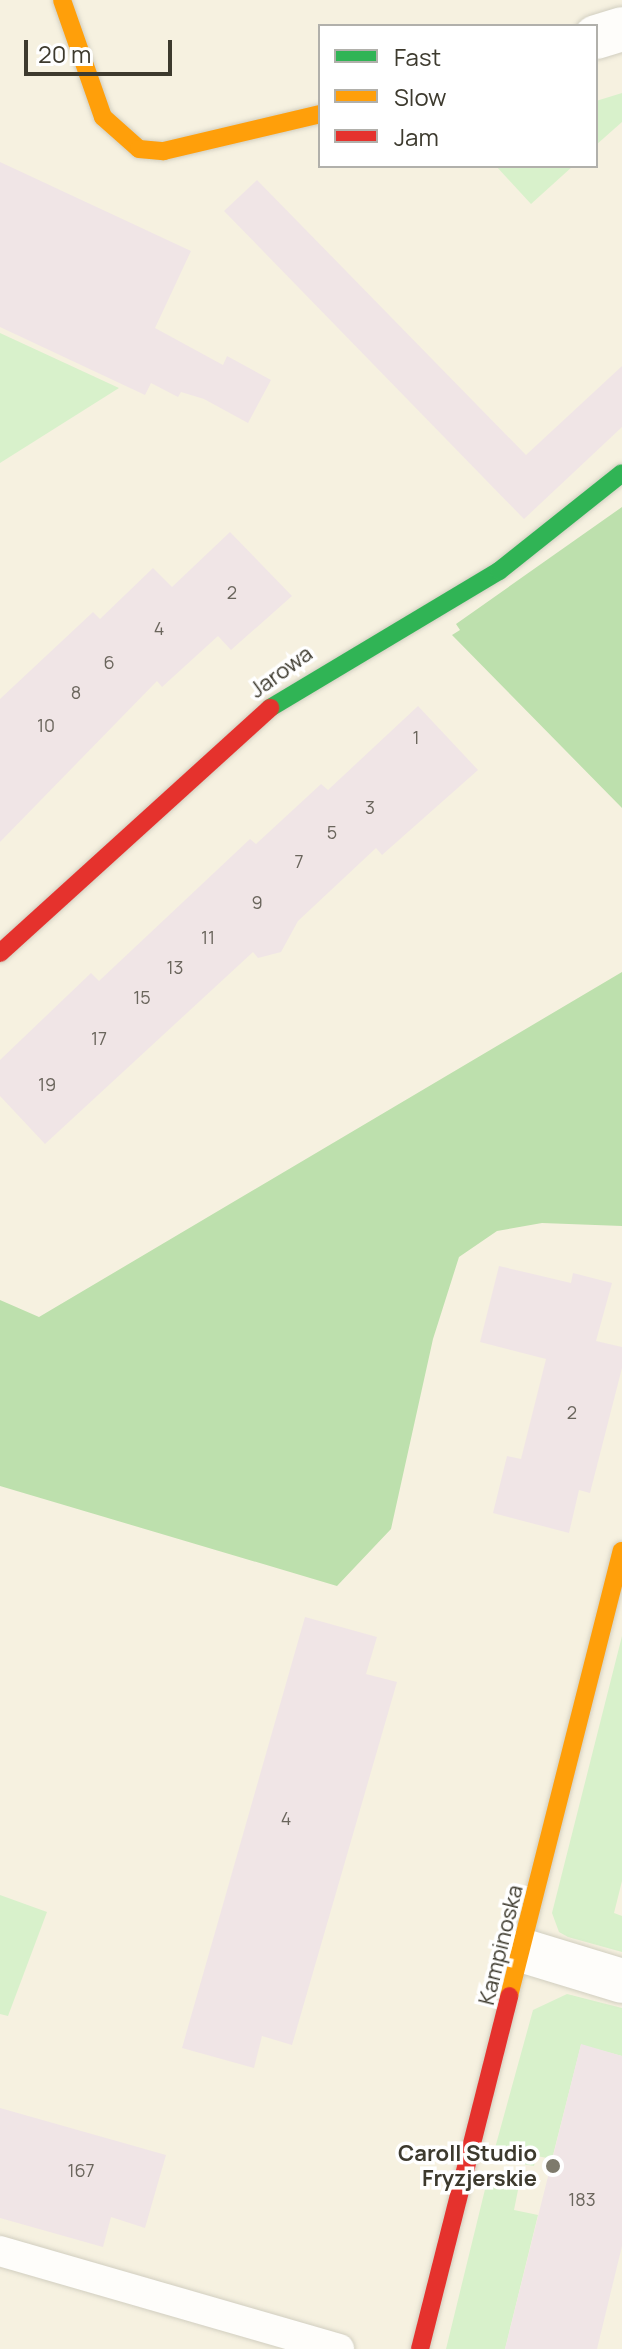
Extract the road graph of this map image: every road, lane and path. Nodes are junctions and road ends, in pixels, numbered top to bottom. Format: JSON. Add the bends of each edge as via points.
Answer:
{"nodes":[{"id":1,"x":62,"y":0,"type":"edge"},
{"id":2,"x":622,"y":29,"type":"edge"},
{"id":3,"x":598,"y":36,"type":"edge"},
{"id":4,"x":318,"y":114,"type":"edge"},
{"id":5,"x":622,"y":473,"type":"edge"},
{"id":6,"x":0,"y":953,"type":"edge"},
{"id":7,"x":622,"y":1551,"type":"edge"},
{"id":8,"x":524,"y":1951,"type":"junction"},
{"id":9,"x":622,"y":1981,"type":"edge"},
{"id":10,"x":0,"y":2251,"type":"edge"},
{"id":11,"x":339,"y":2349,"type":"edge"},
{"id":12,"x":420,"y":2349,"type":"edge"}],
"edges":[{"from":1,"to":4,"type":"street","via":[[103,117],[139,149],[164,151]]},
{"from":2,"to":3,"type":"street"},
{"from":5,"to":6,"type":"street","name":"Jarowa","via":[[499,571],[336,663],[272,707]]},
{"from":7,"to":8,"type":"street","name":"Kampinoska"},
{"from":8,"to":9,"type":"street"},
{"from":8,"to":12,"type":"street","name":"Kampinoska"},
{"from":10,"to":11,"type":"lane"}]}
